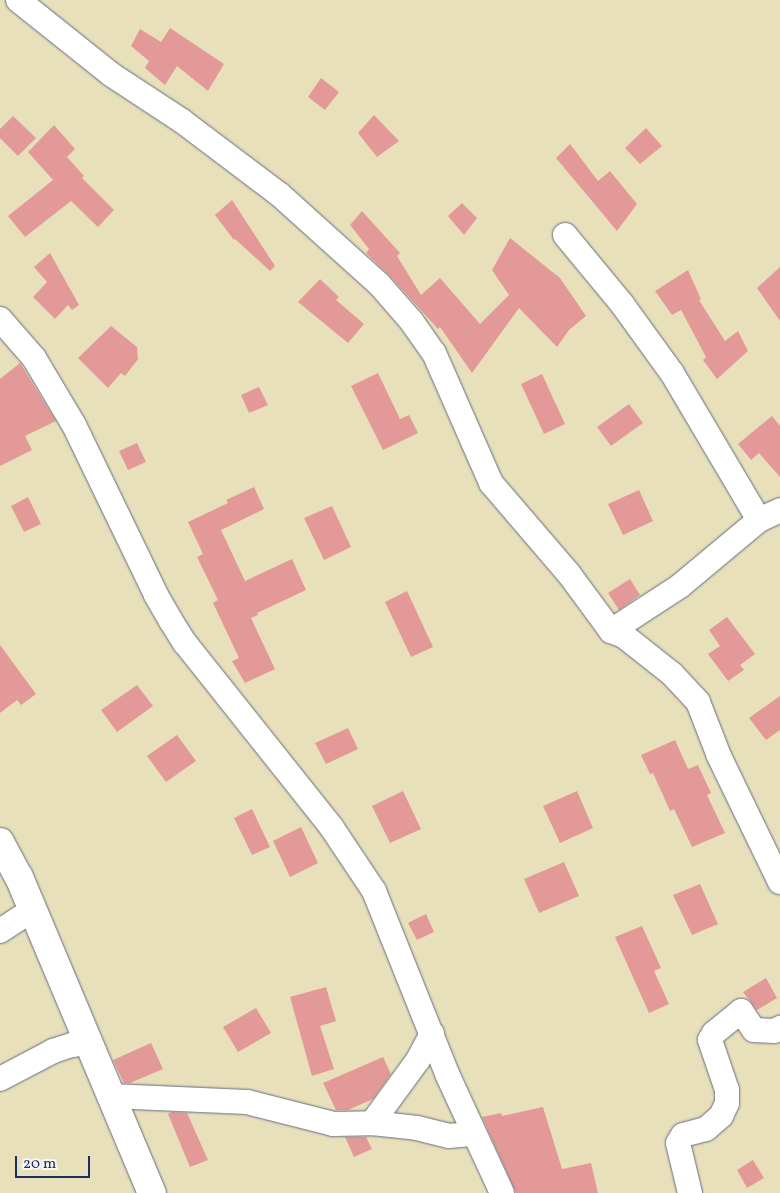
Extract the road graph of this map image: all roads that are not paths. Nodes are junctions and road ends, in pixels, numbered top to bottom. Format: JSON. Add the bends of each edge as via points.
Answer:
{"nodes":[{"id":1,"x":18,"y":0,"type":"edge"},
{"id":2,"x":565,"y":235,"type":"dead end"},
{"id":3,"x":0,"y":319,"type":"edge"},
{"id":4,"x":770,"y":515,"type":"edge"},
{"id":5,"x":611,"y":631,"type":"junction"},
{"id":6,"x":0,"y":842,"type":"edge"},
{"id":7,"x":780,"y":882,"type":"edge"},
{"id":8,"x":32,"y":910,"type":"junction"},
{"id":9,"x":0,"y":931,"type":"edge"},
{"id":10,"x":780,"y":1028,"type":"edge"},
{"id":11,"x":432,"y":1034,"type":"junction"},
{"id":12,"x":87,"y":1043,"type":"junction"},
{"id":13,"x":0,"y":1079,"type":"edge"},
{"id":14,"x":110,"y":1096,"type":"junction"},
{"id":15,"x":372,"y":1123,"type":"junction"},
{"id":16,"x":474,"y":1134,"type":"junction"},
{"id":17,"x":152,"y":1193,"type":"edge"},
{"id":18,"x":502,"y":1193,"type":"edge"},
{"id":19,"x":690,"y":1193,"type":"edge"}],
"edges":[{"from":1,"to":5,"type":"street","via":[[112,75],[182,121],[279,194],[379,284],[434,353],[490,484],[569,574]]},
{"from":2,"to":4,"type":"street","via":[[622,304]]},
{"from":3,"to":11,"type":"street","via":[[34,358],[74,425],[171,622],[332,828],[374,891]]},
{"from":4,"to":5,"type":"street","via":[[680,586]]},
{"from":5,"to":7,"type":"street","via":[[624,636],[672,674],[698,702],[719,756]]},
{"from":6,"to":8,"type":"main road"},
{"from":8,"to":9,"type":"street"},
{"from":8,"to":12,"type":"main road"},
{"from":10,"to":19,"type":"street","via":[[774,1031],[754,1030],[741,1011],[710,1040],[727,1090],[728,1103],[721,1116],[706,1129],[683,1135],[678,1143]]},
{"from":11,"to":15,"type":"street","via":[[418,1060]]},
{"from":11,"to":16,"type":"street"},
{"from":12,"to":13,"type":"street","via":[[53,1051]]},
{"from":12,"to":14,"type":"main road"},
{"from":14,"to":15,"type":"street","via":[[247,1102],[332,1124]]},
{"from":14,"to":17,"type":"main road"},
{"from":15,"to":16,"type":"street","via":[[417,1128],[449,1136]]},
{"from":16,"to":18,"type":"street"}]}
